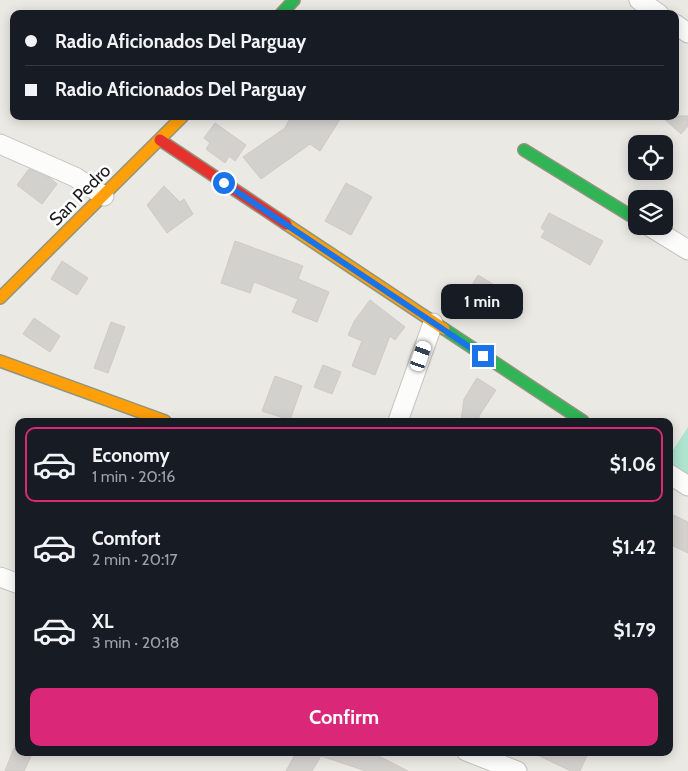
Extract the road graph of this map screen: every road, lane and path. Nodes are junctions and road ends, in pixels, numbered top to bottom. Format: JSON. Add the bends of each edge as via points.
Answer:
{"nodes":[{"id":1,"x":294,"y":0,"type":"edge"},
{"id":2,"x":639,"y":0,"type":"edge"},
{"id":3,"x":285,"y":10,"type":"edge"},
{"id":4,"x":653,"y":10,"type":"edge"},
{"id":5,"x":179,"y":120,"type":"edge"},
{"id":6,"x":160,"y":140,"type":"junction"},
{"id":7,"x":0,"y":144,"type":"edge"},
{"id":8,"x":524,"y":150,"type":"dead end"},
{"id":9,"x":104,"y":196,"type":"junction"},
{"id":10,"x":628,"y":214,"type":"edge"},
{"id":11,"x":664,"y":235,"type":"edge"},
{"id":12,"x":688,"y":250,"type":"edge"},
{"id":13,"x":0,"y":298,"type":"edge"},
{"id":14,"x":433,"y":323,"type":"junction"},
{"id":15,"x":0,"y":361,"type":"edge"},
{"id":16,"x":156,"y":418,"type":"edge"},
{"id":17,"x":399,"y":418,"type":"edge"},
{"id":18,"x":578,"y":418,"type":"edge"},
{"id":19,"x":673,"y":477,"type":"edge"},
{"id":20,"x":688,"y":486,"type":"edge"},
{"id":21,"x":0,"y":577,"type":"edge"},
{"id":22,"x":15,"y":583,"type":"edge"},
{"id":23,"x":500,"y":757,"type":"edge"},
{"id":24,"x":518,"y":771,"type":"edge"}],
"edges":[{"from":1,"to":3,"type":"street"},
{"from":2,"to":4,"type":"street"},
{"from":5,"to":6,"type":"street","name":"San Pedro"},
{"from":6,"to":9,"type":"street","name":"San Pedro"},
{"from":6,"to":14,"type":"street"},
{"from":7,"to":9,"type":"street","via":[[75,176]]},
{"from":8,"to":10,"type":"street"},
{"from":9,"to":13,"type":"street","name":"San Pedro"},
{"from":11,"to":12,"type":"street"},
{"from":14,"to":17,"type":"street"},
{"from":14,"to":18,"type":"street"},
{"from":15,"to":16,"type":"street"},
{"from":19,"to":20,"type":"street"},
{"from":21,"to":22,"type":"street"},
{"from":23,"to":24,"type":"street"}]}
